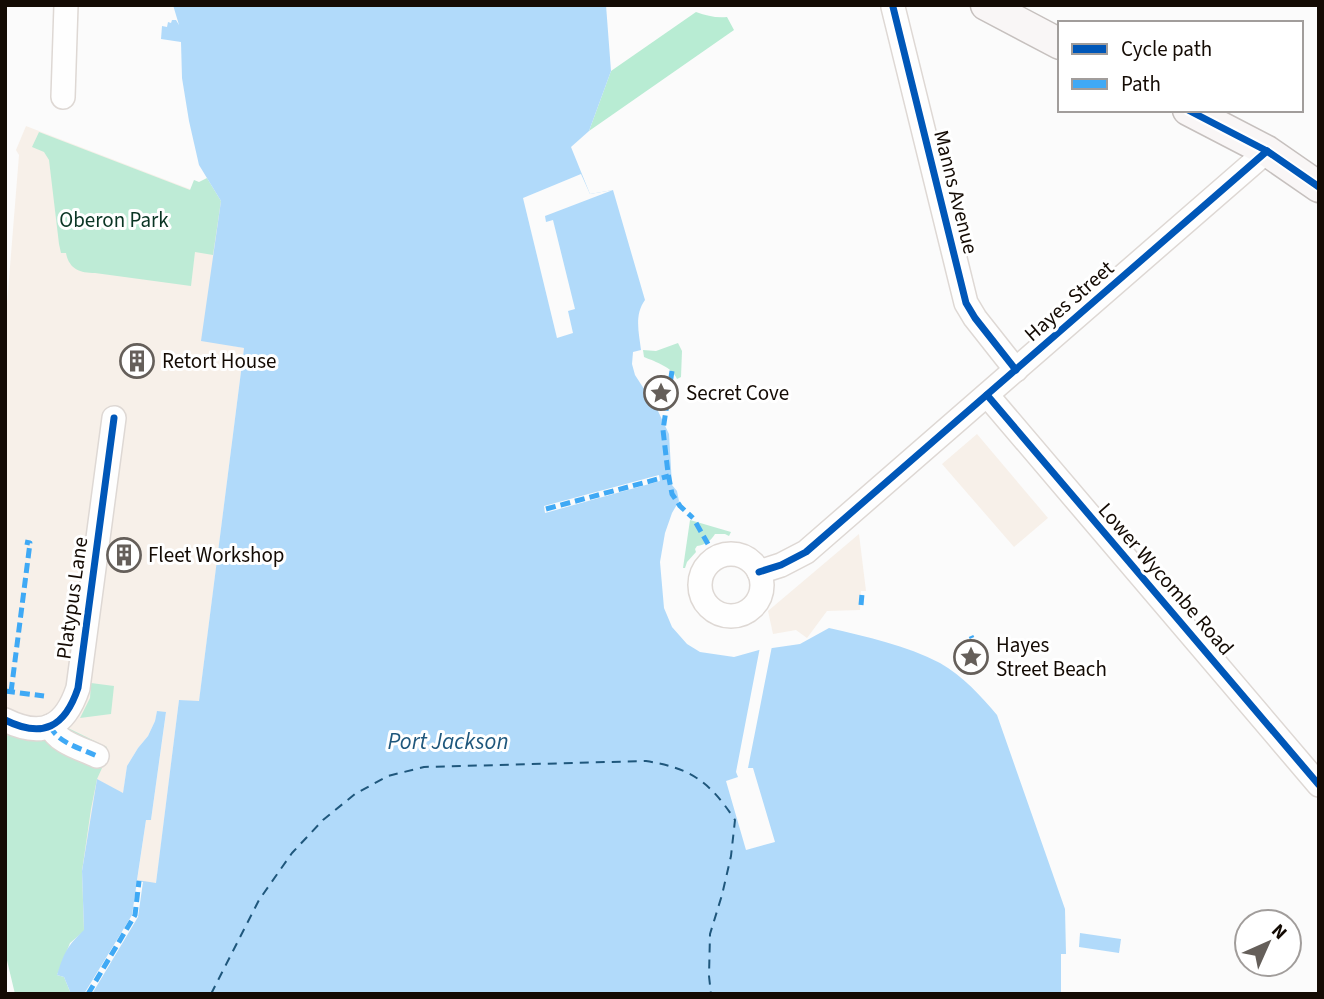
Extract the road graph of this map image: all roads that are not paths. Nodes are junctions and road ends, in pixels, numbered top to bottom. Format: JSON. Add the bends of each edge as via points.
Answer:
{"nodes":[{"id":1,"x":65,"y":5,"type":"edge"},
{"id":2,"x":986,"y":5,"type":"edge"},
{"id":3,"x":893,"y":8,"type":"dead end"},
{"id":4,"x":1058,"y":43,"type":"edge"},
{"id":5,"x":63,"y":97,"type":"dead end"},
{"id":6,"x":1192,"y":112,"type":"edge"},
{"id":7,"x":1266,"y":151,"type":"junction"},
{"id":8,"x":1319,"y":187,"type":"edge"},
{"id":9,"x":1016,"y":370,"type":"junction"},
{"id":10,"x":987,"y":395,"type":"junction"},
{"id":11,"x":114,"y":418,"type":"dead end"},
{"id":12,"x":759,"y":572,"type":"dead end"},
{"id":13,"x":5,"y":720,"type":"edge"},
{"id":14,"x":50,"y":726,"type":"junction"},
{"id":15,"x":97,"y":756,"type":"dead end"},
{"id":16,"x":1319,"y":785,"type":"edge"}],
"edges":[{"from":1,"to":5,"type":"street"},
{"from":2,"to":4,"type":"main road"},
{"from":3,"to":9,"type":"street","name":"Manns Avenue","via":[[966,303]]},
{"from":6,"to":7,"type":"main road"},
{"from":7,"to":8,"type":"main road"},
{"from":7,"to":9,"type":"street","name":"Hayes Street"},
{"from":9,"to":10,"type":"street","name":"Hayes Street"},
{"from":10,"to":12,"type":"street","name":"Hayes Street","via":[[806,552]]},
{"from":10,"to":16,"type":"street","name":"Lower Wycombe Road"},
{"from":11,"to":14,"type":"street","name":"Platypus Lane","via":[[78,688],[65,716]]},
{"from":13,"to":14,"type":"street","via":[[31,728]]},
{"from":14,"to":15,"type":"street","via":[[60,739]]}]}
